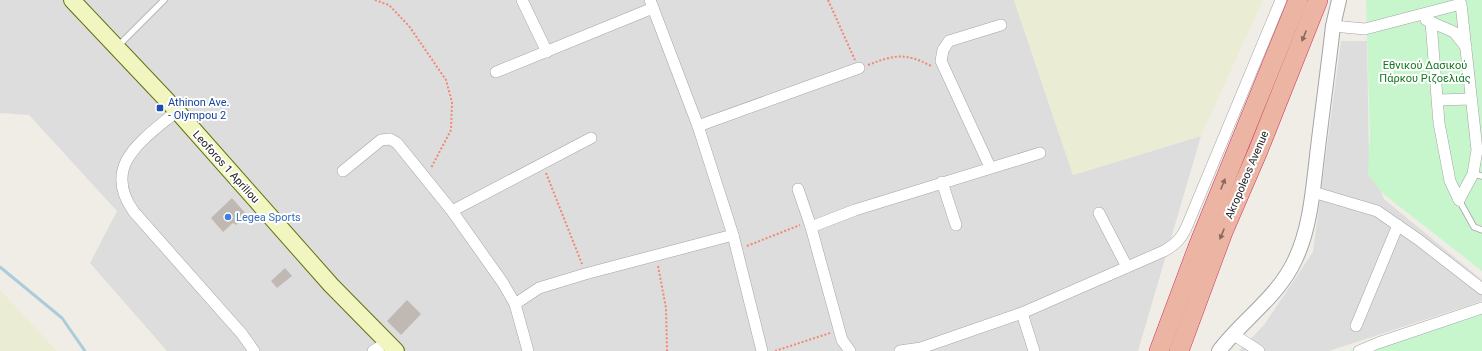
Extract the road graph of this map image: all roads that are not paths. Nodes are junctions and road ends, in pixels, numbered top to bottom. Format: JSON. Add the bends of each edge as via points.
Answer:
{"nodes":[{"id":1,"x":164,"y":0,"type":"edge"},
{"id":2,"x":522,"y":0,"type":"edge"},
{"id":3,"x":1281,"y":0,"type":"edge"},
{"id":4,"x":1298,"y":0,"type":"edge"},
{"id":5,"x":1318,"y":0,"type":"edge"},
{"id":6,"x":1339,"y":0,"type":"edge"},
{"id":7,"x":74,"y":1,"type":"edge"},
{"id":8,"x":652,"y":4,"type":"edge"},
{"id":9,"x":1417,"y":16,"type":"junction"},
{"id":10,"x":1431,"y":22,"type":"junction"},
{"id":11,"x":1001,"y":25,"type":"dead end"},
{"id":12,"x":1333,"y":26,"type":"junction"},
{"id":13,"x":117,"y":47,"type":"junction"},
{"id":14,"x":1466,"y":47,"type":"junction"},
{"id":15,"x":547,"y":52,"type":"junction"},
{"id":16,"x":859,"y":68,"type":"road end"},
{"id":17,"x":496,"y":72,"type":"dead end"},
{"id":18,"x":1471,"y":99,"type":"junction"},
{"id":19,"x":1438,"y":100,"type":"junction"},
{"id":20,"x":177,"y":111,"type":"junction"},
{"id":21,"x":698,"y":126,"type":"junction"},
{"id":22,"x":591,"y":138,"type":"dead end"},
{"id":23,"x":1040,"y":153,"type":"dead end"},
{"id":24,"x":990,"y":167,"type":"junction"},
{"id":25,"x":343,"y":171,"type":"dead end"},
{"id":26,"x":1478,"y":175,"type":"edge"},
{"id":27,"x":942,"y":182,"type":"junction"},
{"id":28,"x":798,"y":189,"type":"dead end"},
{"id":29,"x":1313,"y":192,"type":"junction"},
{"id":30,"x":1459,"y":200,"type":"junction"},
{"id":31,"x":452,"y":211,"type":"junction"},
{"id":32,"x":1099,"y":213,"type":"dead end"},
{"id":33,"x":810,"y":224,"type":"junction"},
{"id":34,"x":956,"y":225,"type":"dead end"},
{"id":35,"x":1398,"y":225,"type":"junction"},
{"id":36,"x":1482,"y":230,"type":"edge"},
{"id":37,"x":733,"y":235,"type":"junction"},
{"id":38,"x":1127,"y":267,"type":"junction"},
{"id":39,"x":1183,"y":286,"type":"junction"},
{"id":40,"x":1482,"y":289,"type":"edge"},
{"id":41,"x":515,"y":304,"type":"junction"},
{"id":42,"x":1482,"y":308,"type":"edge"},
{"id":43,"x":1022,"y":313,"type":"junction"},
{"id":44,"x":1356,"y":326,"type":"dead end"},
{"id":45,"x":1234,"y":335,"type":"junction"},
{"id":46,"x":385,"y":348,"type":"edge"},
{"id":47,"x":254,"y":351,"type":"edge"},
{"id":48,"x":528,"y":351,"type":"edge"},
{"id":49,"x":762,"y":351,"type":"edge"},
{"id":50,"x":850,"y":351,"type":"edge"},
{"id":51,"x":900,"y":351,"type":"edge"},
{"id":52,"x":1034,"y":351,"type":"edge"},
{"id":53,"x":1152,"y":351,"type":"edge"},
{"id":54,"x":1159,"y":351,"type":"edge"},
{"id":55,"x":1180,"y":351,"type":"edge"},
{"id":56,"x":1219,"y":351,"type":"edge"},
{"id":57,"x":1259,"y":351,"type":"edge"},
{"id":58,"x":1360,"y":351,"type":"edge"}],
"edges":[{"from":1,"to":13,"type":"lane"},
{"from":2,"to":15,"type":"street"},
{"from":3,"to":38,"type":"street","via":[[1182,237],[1164,251]]},
{"from":39,"to":4,"type":"highway","name":"Akropoleos Avenue","one_way":true},
{"from":5,"to":55,"type":"highway","name":"Akropoleos Avenue","one_way":true,"via":[[1223,232]]},
{"from":6,"to":12,"type":"street"},
{"from":7,"to":13,"type":"main road","name":"Leoforos 1 Apriliou"},
{"from":8,"to":15,"type":"street"},
{"from":8,"to":21,"type":"street"},
{"from":9,"to":10,"type":"street"},
{"from":9,"to":12,"type":"street","via":[[1365,29]]},
{"from":9,"to":14,"type":"street","via":[[1461,4]]},
{"from":10,"to":14,"type":"street","via":[[1454,32]]},
{"from":10,"to":19,"type":"street"},
{"from":11,"to":24,"type":"street","via":[[950,41],[943,50],[941,61]]},
{"from":12,"to":29,"type":"street"},
{"from":13,"to":20,"type":"main road","name":"Leoforos 1 Apriliou"},
{"from":14,"to":18,"type":"street"},
{"from":15,"to":17,"type":"street"},
{"from":16,"to":21,"type":"street"},
{"from":18,"to":19,"type":"street"},
{"from":18,"to":26,"type":"street"},
{"from":19,"to":30,"type":"street","via":[[1439,123],[1450,181]]},
{"from":20,"to":46,"type":"main road","name":"Leoforos 1 Apriliou"},
{"from":20,"to":47,"type":"street","via":[[147,136],[129,156],[121,176],[122,188],[134,212],[242,334]]},
{"from":21,"to":37,"type":"street"},
{"from":22,"to":31,"type":"street"},
{"from":23,"to":24,"type":"street"},
{"from":24,"to":27,"type":"street"},
{"from":25,"to":31,"type":"street","via":[[381,140],[390,139],[397,144]]},
{"from":26,"to":30,"type":"street"},
{"from":27,"to":33,"type":"street"},
{"from":27,"to":34,"type":"street"},
{"from":28,"to":33,"type":"street"},
{"from":29,"to":35,"type":"street","via":[[1377,211]]},
{"from":29,"to":45,"type":"street","via":[[1303,240],[1284,280]]},
{"from":30,"to":36,"type":"lane","via":[[1474,227]]},
{"from":31,"to":41,"type":"street"},
{"from":32,"to":38,"type":"street"},
{"from":33,"to":50,"type":"street","via":[[842,340]]},
{"from":35,"to":40,"type":"street"},
{"from":35,"to":44,"type":"street"},
{"from":37,"to":41,"type":"street","via":[[539,288]]},
{"from":37,"to":49,"type":"street"},
{"from":38,"to":43,"type":"street"},
{"from":39,"to":53,"type":"street","via":[[1166,316]]},
{"from":39,"to":54,"type":"highway","name":"Akropoleos Avenue"},
{"from":41,"to":48,"type":"street"},
{"from":42,"to":58,"type":"street"},
{"from":43,"to":51,"type":"street","via":[[922,348]]},
{"from":43,"to":52,"type":"street"},
{"from":45,"to":56,"type":"street"},
{"from":45,"to":57,"type":"street"}]}
